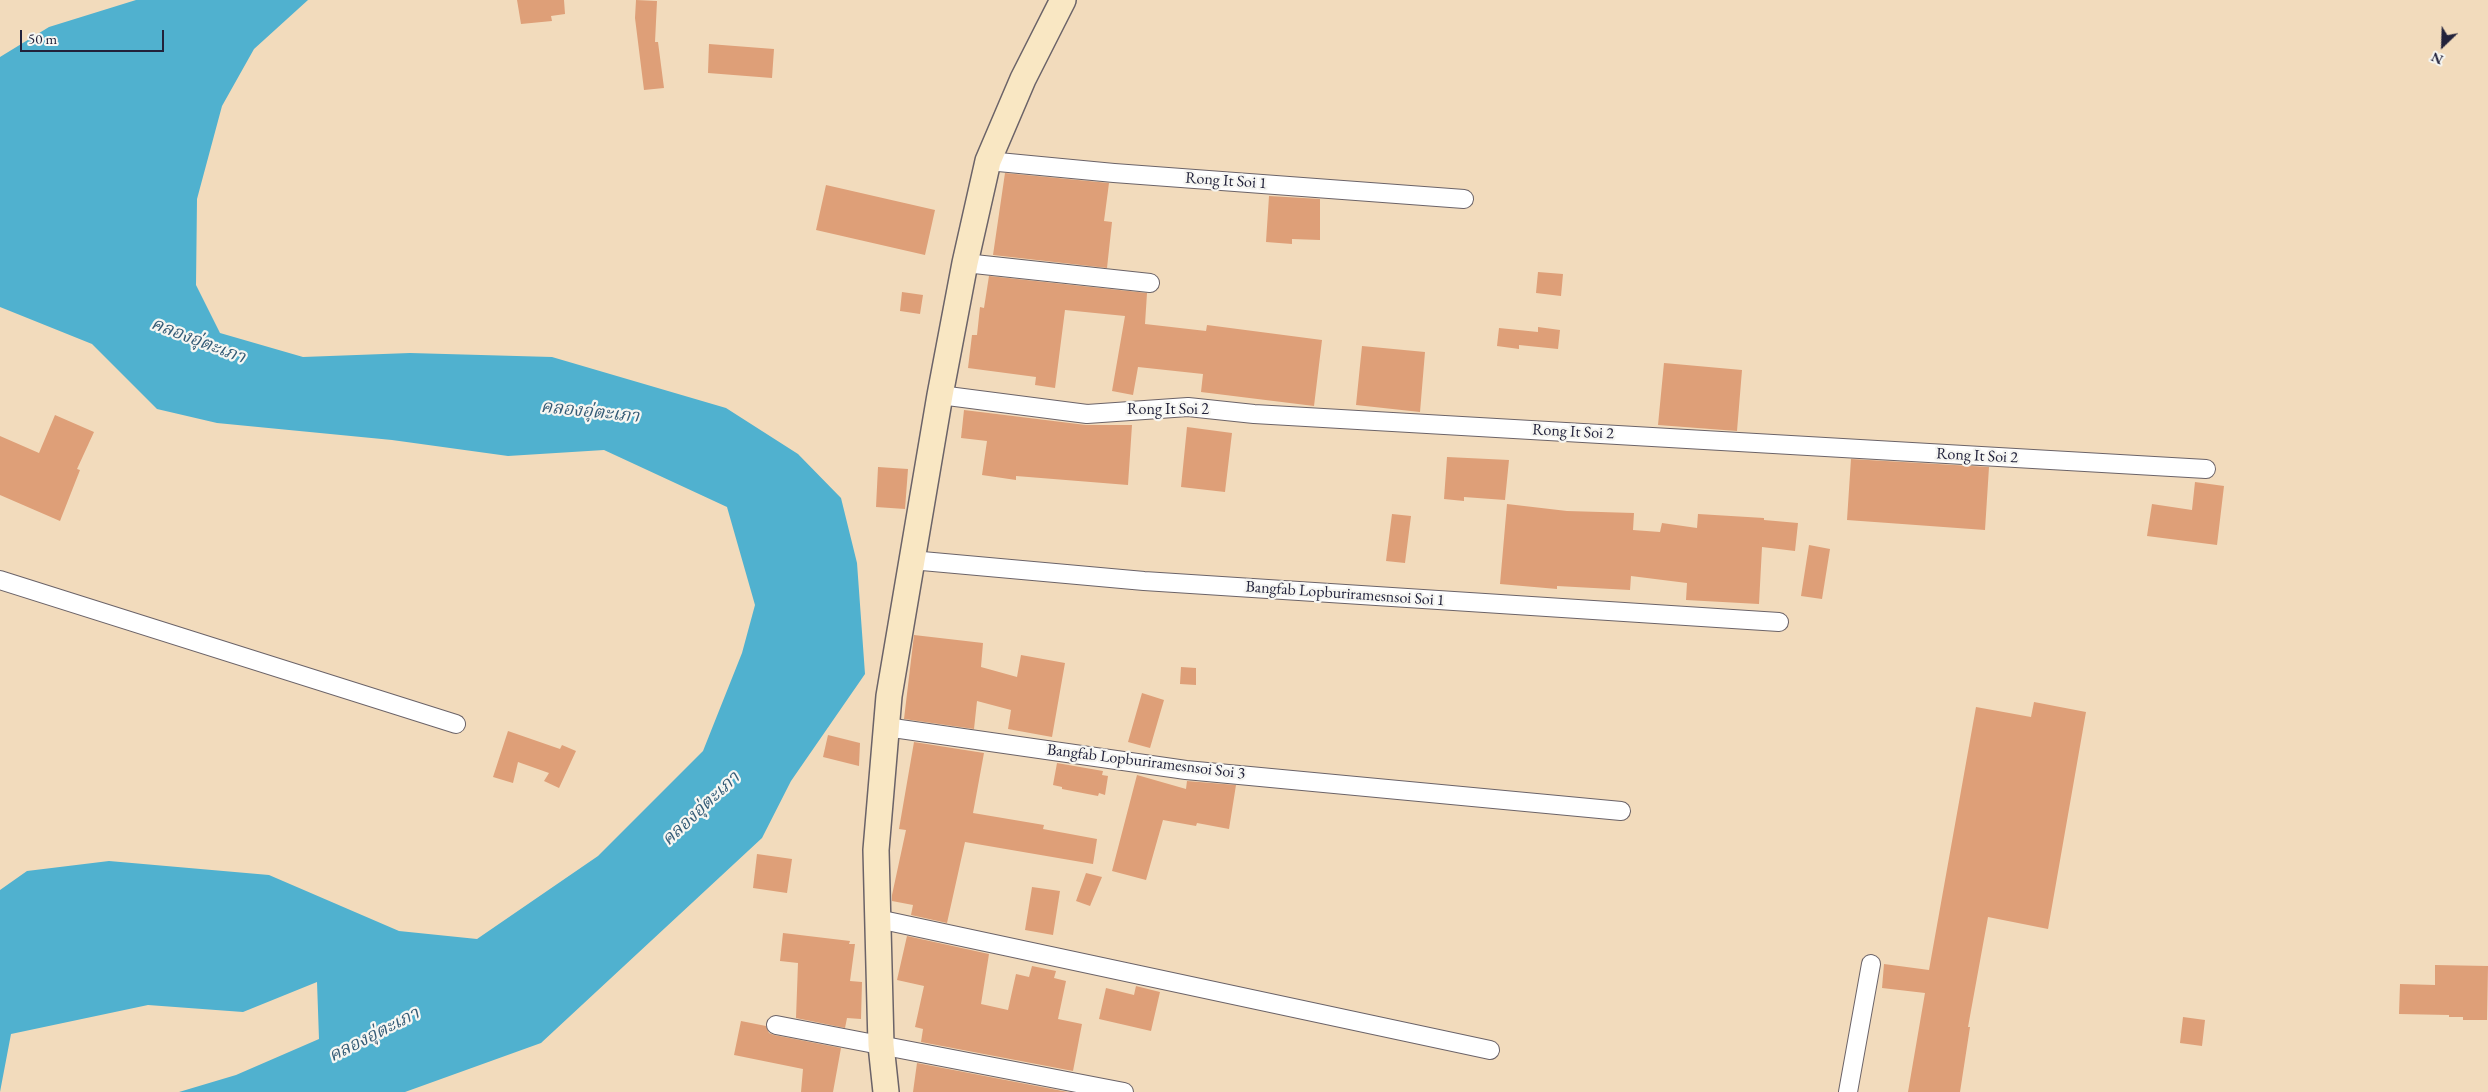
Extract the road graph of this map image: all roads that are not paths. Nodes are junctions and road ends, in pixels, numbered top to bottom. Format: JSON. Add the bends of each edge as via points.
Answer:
{"nodes":[{"id":1,"x":1063,"y":0,"type":"edge"},
{"id":2,"x":988,"y":161,"type":"junction"},
{"id":3,"x":1464,"y":199,"type":"dead end"},
{"id":4,"x":965,"y":263,"type":"junction"},
{"id":5,"x":1150,"y":284,"type":"dead end"},
{"id":6,"x":940,"y":395,"type":"junction"},
{"id":7,"x":2206,"y":469,"type":"dead end"},
{"id":8,"x":911,"y":560,"type":"junction"},
{"id":9,"x":0,"y":580,"type":"edge"},
{"id":10,"x":1779,"y":622,"type":"dead end"},
{"id":11,"x":456,"y":724,"type":"dead end"},
{"id":12,"x":886,"y":727,"type":"junction"},
{"id":13,"x":1620,"y":811,"type":"dead end"},
{"id":14,"x":878,"y":919,"type":"junction"},
{"id":15,"x":1871,"y":964,"type":"dead end"},
{"id":16,"x":776,"y":1025,"type":"dead end"},
{"id":17,"x":881,"y":1045,"type":"junction"},
{"id":18,"x":1490,"y":1050,"type":"dead end"},
{"id":19,"x":886,"y":1092,"type":"edge"},
{"id":20,"x":1124,"y":1092,"type":"edge"},
{"id":21,"x":1848,"y":1092,"type":"edge"}],
"edges":[{"from":1,"to":2,"type":"street","via":[[1023,79]]},
{"from":2,"to":3,"type":"street","name":"Rong It Soi 1"},
{"from":2,"to":4,"type":"street"},
{"from":4,"to":5,"type":"street"},
{"from":4,"to":6,"type":"street"},
{"from":6,"to":7,"type":"street","name":"Rong It Soi 2","via":[[1087,414],[1188,407],[1254,414]]},
{"from":6,"to":8,"type":"street"},
{"from":8,"to":10,"type":"street","name":"Bangfab Lopburiramesnsoi Soi 1","via":[[1154,582]]},
{"from":8,"to":12,"type":"street"},
{"from":9,"to":11,"type":"street"},
{"from":12,"to":13,"type":"street","name":"Bangfab Lopburiramesnsoi Soi 3","via":[[1186,770]]},
{"from":12,"to":14,"type":"street","via":[[876,850]]},
{"from":14,"to":17,"type":"street"},
{"from":14,"to":18,"type":"street"},
{"from":15,"to":21,"type":"street"},
{"from":16,"to":17,"type":"street"},
{"from":17,"to":19,"type":"street"},
{"from":17,"to":20,"type":"street"}]}
